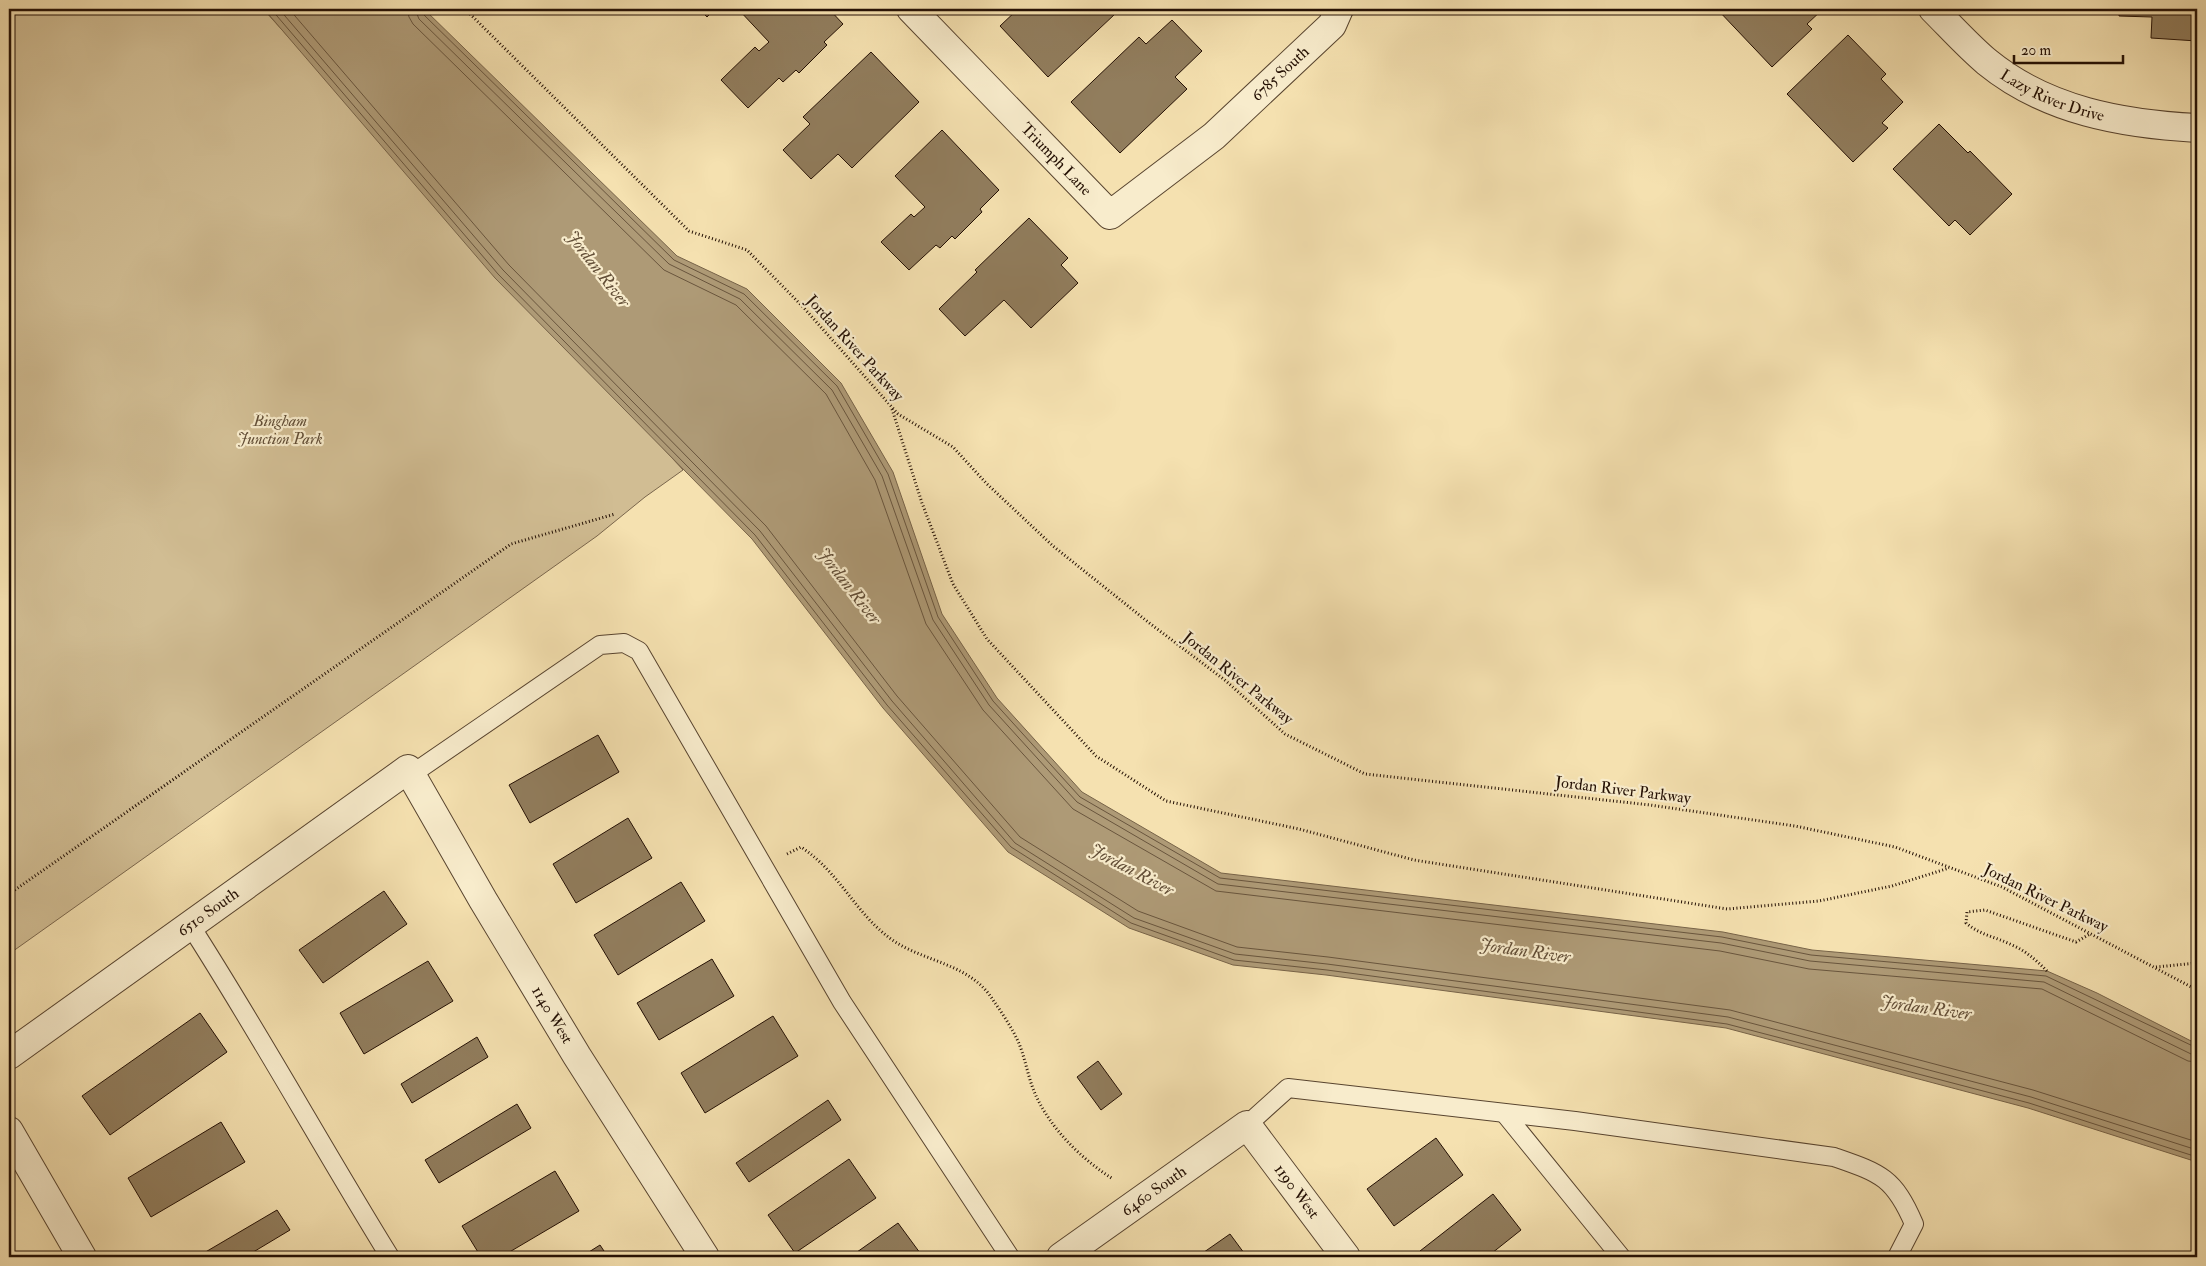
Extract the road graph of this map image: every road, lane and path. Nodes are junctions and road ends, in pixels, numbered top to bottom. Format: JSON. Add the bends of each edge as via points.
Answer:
{"nodes":[{"id":1,"x":465,"y":9,"type":"edge"},
{"id":2,"x":911,"y":9,"type":"edge"},
{"id":3,"x":1339,"y":9,"type":"edge"},
{"id":4,"x":1933,"y":9,"type":"edge"},
{"id":5,"x":2197,"y":128,"type":"edge"},
{"id":6,"x":1214,"y":136,"type":"joint"},
{"id":7,"x":891,"y":406,"type":"junction"},
{"id":8,"x":615,"y":514,"type":"dead end"},
{"id":9,"x":410,"y":772,"type":"junction"},
{"id":10,"x":1949,"y":868,"type":"junction"},
{"id":11,"x":764,"y":869,"type":"junction"},
{"id":12,"x":9,"y":894,"type":"edge"},
{"id":13,"x":190,"y":925,"type":"junction"},
{"id":14,"x":2091,"y":934,"type":"junction"},
{"id":15,"x":2197,"y":963,"type":"edge"},
{"id":16,"x":2155,"y":967,"type":"junction"},
{"id":17,"x":2047,"y":971,"type":"dead end"},
{"id":18,"x":2197,"y":990,"type":"edge"},
{"id":19,"x":9,"y":1055,"type":"edge"},
{"id":20,"x":1505,"y":1114,"type":"junction"},
{"id":21,"x":1247,"y":1125,"type":"junction"},
{"id":22,"x":9,"y":1131,"type":"edge"},
{"id":23,"x":1148,"y":1196,"type":"junction"},
{"id":24,"x":82,"y":1257,"type":"edge"},
{"id":25,"x":390,"y":1257,"type":"edge"},
{"id":26,"x":705,"y":1257,"type":"edge"},
{"id":27,"x":1010,"y":1257,"type":"edge"},
{"id":28,"x":1061,"y":1257,"type":"edge"},
{"id":29,"x":1346,"y":1257,"type":"edge"},
{"id":30,"x":1621,"y":1257,"type":"edge"},
{"id":31,"x":1897,"y":1257,"type":"edge"}],
"edges":[{"from":1,"to":7,"type":"path","name":"Jordan River Parkway","via":[[689,231],[747,250],[804,308]]},
{"from":2,"to":6,"type":"street","name":"Triumph Lane","via":[[1110,215]]},
{"from":3,"to":6,"type":"street","name":"6785 South","via":[[1332,25]]},
{"from":4,"to":5,"type":"street","name":"Lazy River Drive","via":[[1988,63],[2016,82],[2049,98],[2082,112],[2118,120]]},
{"from":7,"to":10,"type":"path","name":"Jordan River Parkway","via":[[898,414],[954,447],[986,483],[1053,546],[1226,681],[1285,734],[1365,774],[1650,805],[1795,826],[1895,847]]},
{"from":7,"to":10,"type":"path","via":[[922,503],[954,584],[988,639],[1096,756],[1166,801],[1299,829],[1414,860],[1727,909],[1819,901],[1892,886]]},
{"from":8,"to":12,"type":"path","via":[[511,544]]},
{"from":9,"to":11,"type":"lane","via":[[600,645],[624,643],[639,651],[654,675]]},
{"from":9,"to":13,"type":"street","name":"6510 South"},
{"from":9,"to":26,"type":"street","name":"1140 West","via":[[577,1056]]},
{"from":10,"to":14,"type":"path","name":"Jordan River Parkway","via":[[2002,887]]},
{"from":11,"to":23,"type":"path","via":[[801,848],[837,878],[863,914],[896,942],[973,976],[991,996],[1017,1039],[1038,1100],[1057,1128],[1088,1162],[1121,1184]]},
{"from":11,"to":27,"type":"lane","via":[[842,1002]]},
{"from":13,"to":19,"type":"street","name":"6510 South"},
{"from":13,"to":25,"type":"lane"},
{"from":14,"to":16,"type":"path","name":"Jordan River Parkway"},
{"from":14,"to":17,"type":"path","via":[[2076,942],[1985,910],[1967,912],[1966,923],[1976,932],[2012,944]]},
{"from":15,"to":16,"type":"path"},
{"from":16,"to":18,"type":"path","name":"Jordan River Parkway"},
{"from":20,"to":21,"type":"lane","via":[[1288,1088]]},
{"from":20,"to":30,"type":"lane"},
{"from":20,"to":31,"type":"lane","via":[[1834,1157],[1866,1168],[1885,1179],[1902,1198],[1914,1224]]},
{"from":21,"to":23,"type":"street","name":"6460 South"},
{"from":21,"to":29,"type":"street","name":"1190 West"},
{"from":22,"to":24,"type":"street"},
{"from":23,"to":28,"type":"street","name":"6460 South"}]}
